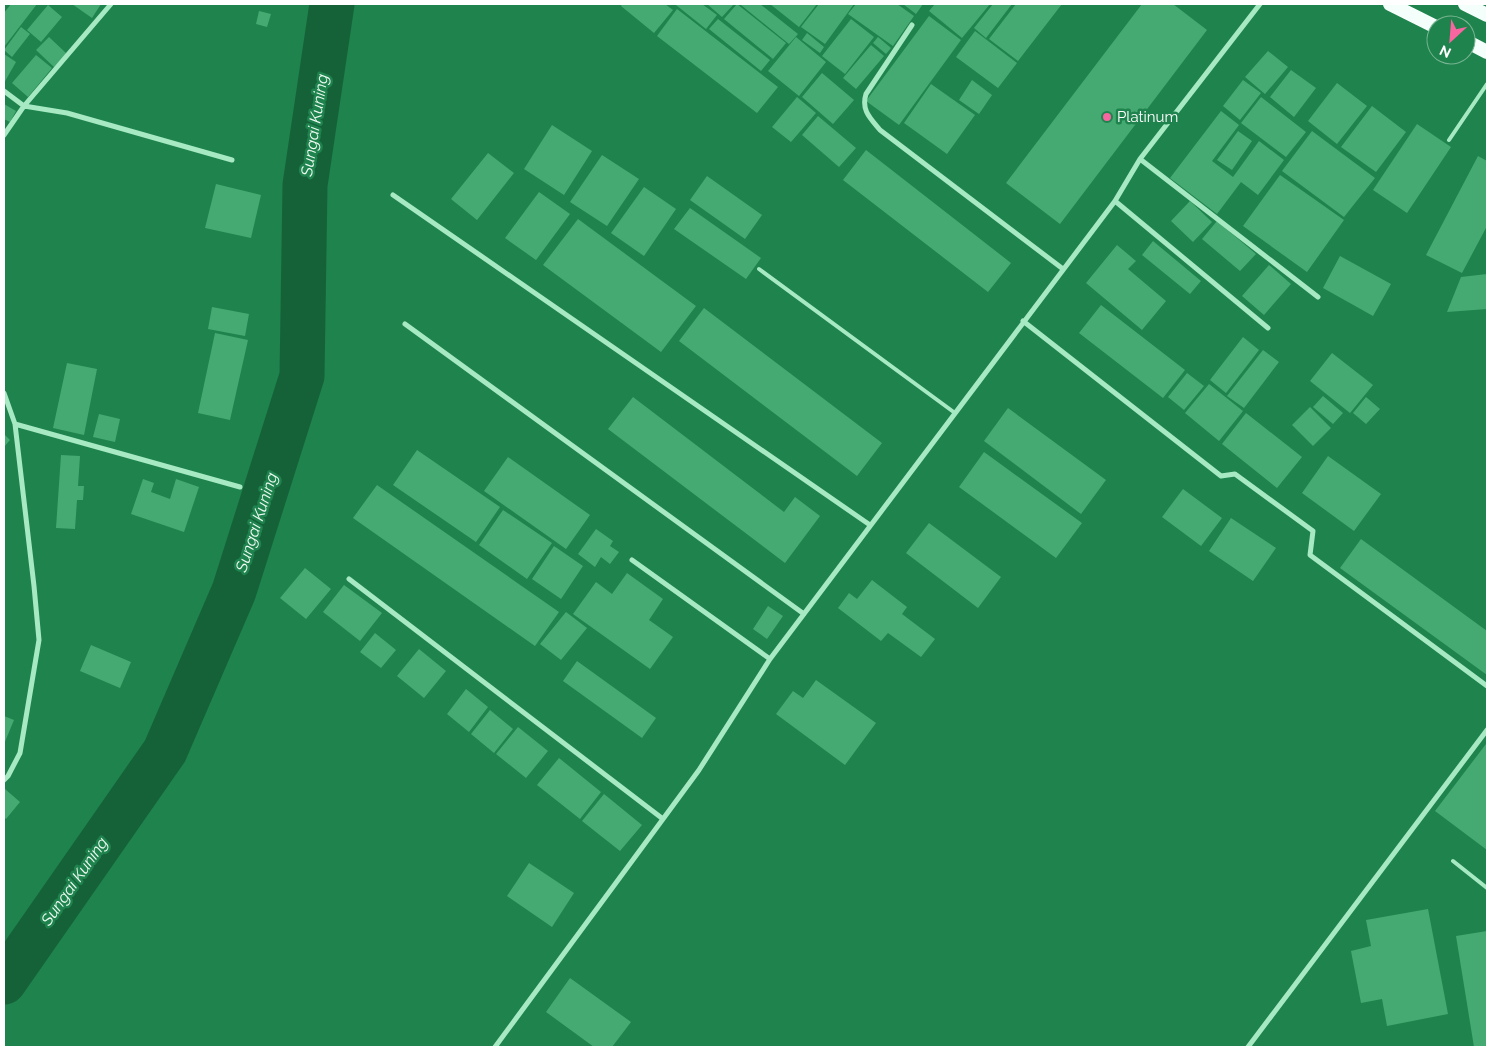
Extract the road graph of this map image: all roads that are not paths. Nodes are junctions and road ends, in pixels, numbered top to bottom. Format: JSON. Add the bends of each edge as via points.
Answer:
{"nodes":[{"id":1,"x":111,"y":4,"type":"edge"},
{"id":2,"x":1260,"y":4,"type":"edge"},
{"id":3,"x":1390,"y":4,"type":"edge"},
{"id":4,"x":1465,"y":4,"type":"edge"},
{"id":5,"x":1487,"y":15,"type":"edge"},
{"id":6,"x":1426,"y":21,"type":"edge"},
{"id":7,"x":912,"y":25,"type":"dead end"},
{"id":8,"x":1487,"y":84,"type":"edge"},
{"id":9,"x":4,"y":91,"type":"edge"},
{"id":10,"x":24,"y":106,"type":"junction"},
{"id":11,"x":4,"y":134,"type":"edge"},
{"id":12,"x":1448,"y":140,"type":"dead end"},
{"id":13,"x":1140,"y":159,"type":"junction"},
{"id":14,"x":232,"y":160,"type":"dead end"},
{"id":15,"x":393,"y":195,"type":"dead end"},
{"id":16,"x":1115,"y":201,"type":"junction"},
{"id":17,"x":759,"y":269,"type":"dead end"},
{"id":18,"x":1063,"y":269,"type":"junction"},
{"id":19,"x":1318,"y":297,"type":"dead end"},
{"id":20,"x":1024,"y":321,"type":"junction"},
{"id":21,"x":405,"y":324,"type":"dead end"},
{"id":22,"x":1268,"y":328,"type":"dead end"},
{"id":23,"x":4,"y":393,"type":"edge"},
{"id":24,"x":955,"y":413,"type":"junction"},
{"id":25,"x":15,"y":424,"type":"junction"},
{"id":26,"x":240,"y":487,"type":"dead end"},
{"id":27,"x":870,"y":525,"type":"junction"},
{"id":28,"x":632,"y":560,"type":"dead end"},
{"id":29,"x":349,"y":579,"type":"dead end"},
{"id":30,"x":804,"y":614,"type":"junction"},
{"id":31,"x":770,"y":659,"type":"junction"},
{"id":32,"x":1487,"y":686,"type":"edge"},
{"id":33,"x":1487,"y":730,"type":"edge"},
{"id":34,"x":4,"y":780,"type":"edge"},
{"id":35,"x":664,"y":819,"type":"junction"},
{"id":36,"x":1453,"y":861,"type":"dead end"},
{"id":37,"x":1487,"y":888,"type":"edge"},
{"id":38,"x":495,"y":1047,"type":"edge"},
{"id":39,"x":1248,"y":1047,"type":"edge"}],
"edges":[{"from":1,"to":10,"type":"street"},
{"from":2,"to":13,"type":"street"},
{"from":3,"to":6,"type":"highway"},
{"from":4,"to":5,"type":"highway"},
{"from":7,"to":18,"type":"street","via":[[866,94],[863,103],[867,114],[880,130]]},
{"from":8,"to":12,"type":"lane"},
{"from":9,"to":10,"type":"street"},
{"from":10,"to":11,"type":"street"},
{"from":10,"to":14,"type":"street","via":[[67,113]]},
{"from":13,"to":16,"type":"street"},
{"from":13,"to":19,"type":"street"},
{"from":15,"to":27,"type":"street"},
{"from":16,"to":18,"type":"street"},
{"from":16,"to":22,"type":"street"},
{"from":17,"to":24,"type":"lane"},
{"from":18,"to":20,"type":"street"},
{"from":20,"to":24,"type":"street"},
{"from":20,"to":32,"type":"street","via":[[1222,476],[1235,474],[1313,531],[1310,556]]},
{"from":21,"to":30,"type":"street"},
{"from":23,"to":25,"type":"street"},
{"from":24,"to":27,"type":"street"},
{"from":25,"to":26,"type":"street"},
{"from":25,"to":34,"type":"street","via":[[39,640],[20,753]]},
{"from":27,"to":30,"type":"street"},
{"from":28,"to":31,"type":"street"},
{"from":29,"to":35,"type":"street"},
{"from":30,"to":31,"type":"street"},
{"from":31,"to":35,"type":"street"},
{"from":33,"to":39,"type":"street"},
{"from":35,"to":38,"type":"street"},
{"from":36,"to":37,"type":"lane"}]}
